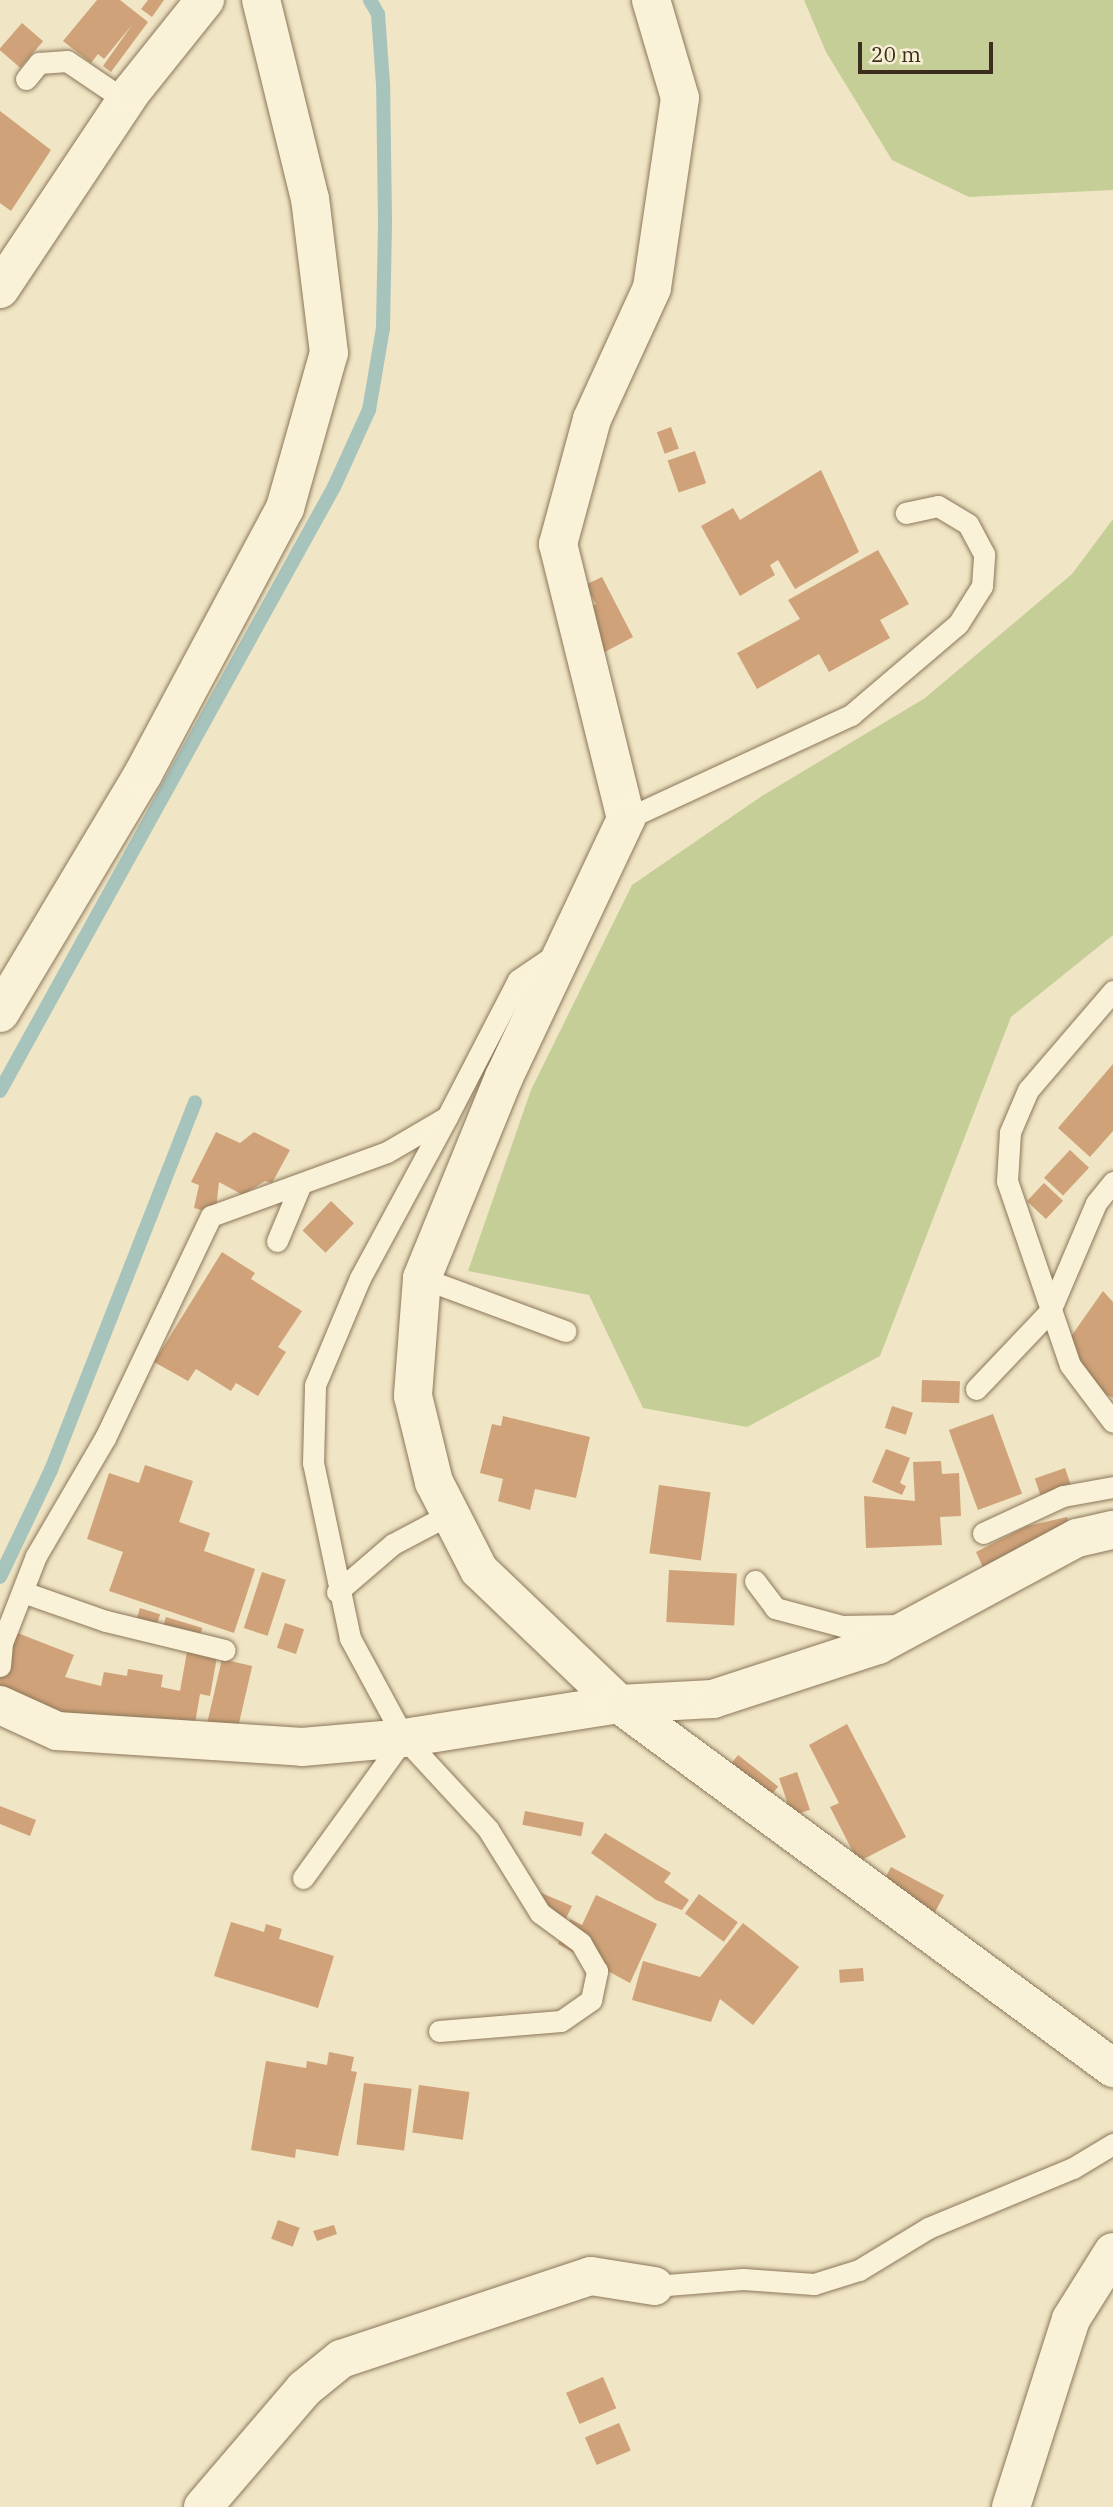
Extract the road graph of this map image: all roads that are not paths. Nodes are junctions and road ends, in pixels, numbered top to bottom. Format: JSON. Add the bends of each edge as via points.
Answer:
{"nodes":[{"id":1,"x":205,"y":0,"type":"edge"},
{"id":2,"x":261,"y":0,"type":"edge"},
{"id":3,"x":651,"y":0,"type":"edge"},
{"id":4,"x":26,"y":79,"type":"dead end"},
{"id":5,"x":126,"y":101,"type":"junction"},
{"id":6,"x":0,"y":289,"type":"edge"},
{"id":7,"x":906,"y":513,"type":"dead end"},
{"id":8,"x":626,"y":819,"type":"junction"},
{"id":9,"x":564,"y":950,"type":"junction"},
{"id":10,"x":1113,"y":991,"type":"edge"},
{"id":11,"x":0,"y":1013,"type":"edge"},
{"id":12,"x":447,"y":1117,"type":"junction"},
{"id":13,"x":1113,"y":1182,"type":"edge"},
{"id":14,"x":300,"y":1186,"type":"junction"},
{"id":15,"x":277,"y":1241,"type":"dead end"},
{"id":16,"x":422,"y":1278,"type":"junction"},
{"id":17,"x":1050,"y":1311,"type":"junction"},
{"id":18,"x":565,"y":1331,"type":"dead end"},
{"id":19,"x":976,"y":1389,"type":"dead end"},
{"id":20,"x":1113,"y":1422,"type":"edge"},
{"id":21,"x":1113,"y":1487,"type":"edge"},
{"id":22,"x":450,"y":1514,"type":"junction"},
{"id":23,"x":1113,"y":1530,"type":"edge"},
{"id":24,"x":983,"y":1533,"type":"dead end"},
{"id":25,"x":755,"y":1581,"type":"dead end"},
{"id":26,"x":23,"y":1592,"type":"junction"},
{"id":27,"x":337,"y":1592,"type":"junction"},
{"id":28,"x":916,"y":1625,"type":"junction"},
{"id":29,"x":225,"y":1650,"type":"dead end"},
{"id":30,"x":0,"y":1666,"type":"edge"},
{"id":31,"x":619,"y":1704,"type":"junction"},
{"id":32,"x":0,"y":1705,"type":"edge"},
{"id":33,"x":404,"y":1738,"type":"junction"},
{"id":34,"x":303,"y":1878,"type":"dead end"},
{"id":35,"x":439,"y":2031,"type":"dead end"},
{"id":36,"x":1113,"y":2068,"type":"edge"},
{"id":37,"x":1113,"y":2144,"type":"edge"},
{"id":38,"x":1113,"y":2252,"type":"edge"},
{"id":39,"x":654,"y":2286,"type":"joint"},
{"id":40,"x":203,"y":2507,"type":"edge"},
{"id":41,"x":1011,"y":2507,"type":"edge"}],
"edges":[{"from":1,"to":5,"type":"street"},
{"from":2,"to":11,"type":"street","via":[[310,199],[329,353],[285,508],[144,774]]},
{"from":3,"to":8,"type":"street","via":[[680,98],[652,288],[592,419],[558,544]]},
{"from":4,"to":5,"type":"lane","via":[[39,63],[67,61]]},
{"from":5,"to":6,"type":"street"},
{"from":7,"to":8,"type":"lane","via":[[938,506],[968,524],[984,554],[982,586],[958,624],[851,715]]},
{"from":8,"to":9,"type":"street"},
{"from":9,"to":12,"type":"lane","via":[[519,980]]},
{"from":9,"to":16,"type":"street","via":[[470,1155]]},
{"from":10,"to":17,"type":"lane","via":[[1028,1090],[1010,1132],[1007,1181]]},
{"from":12,"to":14,"type":"lane","via":[[387,1152]]},
{"from":12,"to":27,"type":"lane","via":[[360,1278],[315,1385],[313,1463]]},
{"from":13,"to":17,"type":"lane","via":[[1096,1203]]},
{"from":14,"to":15,"type":"lane"},
{"from":14,"to":26,"type":"lane","via":[[211,1216],[105,1438],[36,1556]]},
{"from":16,"to":18,"type":"lane"},
{"from":16,"to":22,"type":"street","via":[[413,1396],[434,1482]]},
{"from":17,"to":19,"type":"lane"},
{"from":17,"to":20,"type":"lane","via":[[1070,1365]]},
{"from":21,"to":24,"type":"lane","via":[[1063,1496]]},
{"from":22,"to":27,"type":"lane","via":[[393,1544]]},
{"from":22,"to":31,"type":"street","via":[[479,1570]]},
{"from":23,"to":28,"type":"street","via":[[1077,1538]]},
{"from":25,"to":28,"type":"lane","via":[[775,1608],[842,1626]]},
{"from":26,"to":29,"type":"lane","via":[[106,1621]]},
{"from":26,"to":30,"type":"lane","via":[[2,1643]]},
{"from":27,"to":33,"type":"lane","via":[[350,1638]]},
{"from":28,"to":31,"type":"street","via":[[878,1645],[713,1699]]},
{"from":31,"to":33,"type":"street"},
{"from":31,"to":36,"type":"street"},
{"from":32,"to":33,"type":"street","via":[[57,1731],[302,1747]]},
{"from":33,"to":34,"type":"lane","via":[[365,1799]]},
{"from":33,"to":35,"type":"lane","via":[[442,1785],[488,1829],[540,1913],[581,1943],[597,1971],[591,2000],[561,2021]]},
{"from":37,"to":39,"type":"lane","via":[[1073,2168],[928,2228],[859,2270],[814,2284],[743,2279]]},
{"from":38,"to":41,"type":"street","via":[[1071,2319]]},
{"from":39,"to":40,"type":"street","via":[[591,2276],[341,2359],[304,2389]]}]}
